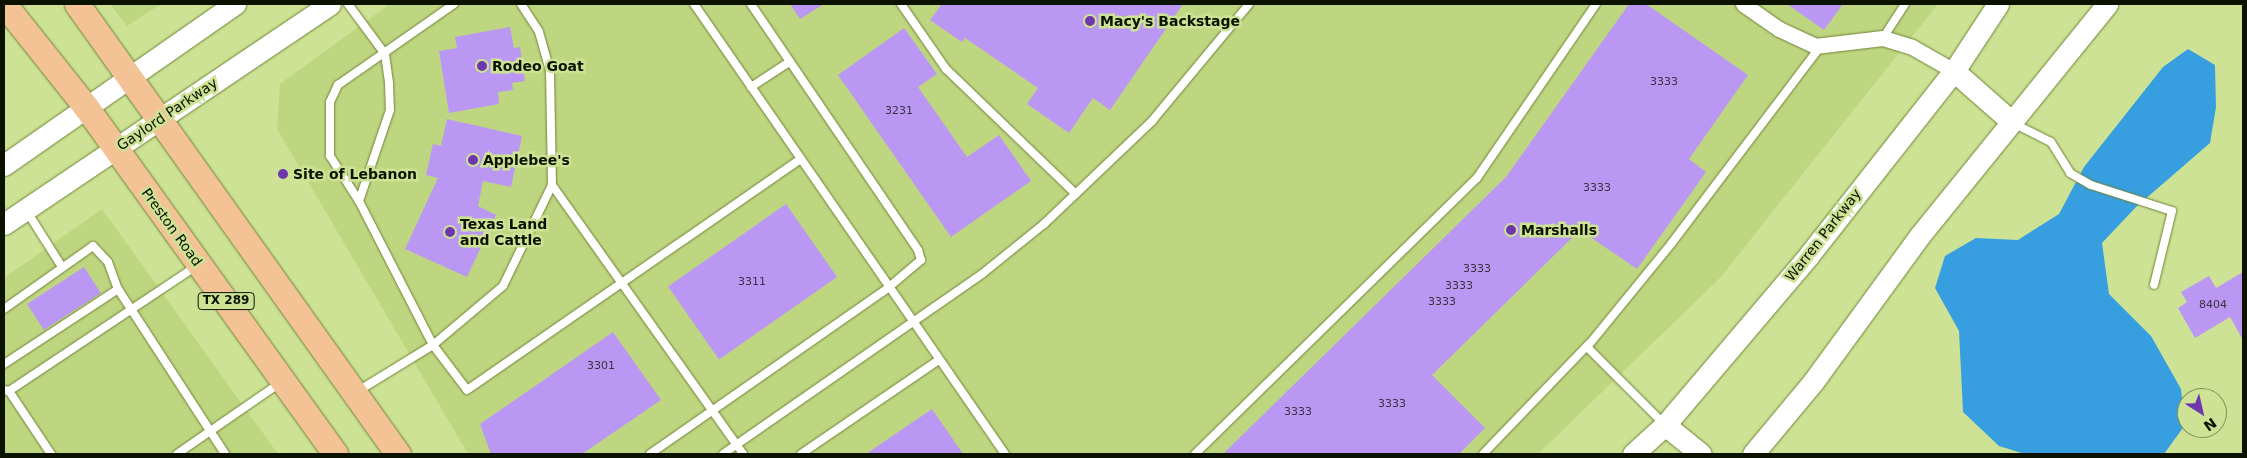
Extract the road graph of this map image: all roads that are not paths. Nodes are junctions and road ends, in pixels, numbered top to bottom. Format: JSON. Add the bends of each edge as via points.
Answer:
{"nodes":[{"id":1,"x":4,"y":4,"type":"edge"},
{"id":2,"x":77,"y":4,"type":"edge"},
{"id":3,"x":235,"y":4,"type":"edge"},
{"id":4,"x":330,"y":4,"type":"edge"},
{"id":5,"x":348,"y":4,"type":"edge"},
{"id":6,"x":454,"y":4,"type":"edge"},
{"id":7,"x":521,"y":4,"type":"edge"},
{"id":8,"x":694,"y":4,"type":"edge"},
{"id":9,"x":751,"y":4,"type":"edge"},
{"id":10,"x":901,"y":4,"type":"edge"},
{"id":11,"x":1248,"y":4,"type":"edge"},
{"id":12,"x":1596,"y":4,"type":"edge"},
{"id":13,"x":1743,"y":4,"type":"edge"},
{"id":14,"x":1906,"y":4,"type":"edge"},
{"id":15,"x":1998,"y":4,"type":"edge"},
{"id":16,"x":2108,"y":4,"type":"edge"},
{"id":17,"x":1883,"y":38,"type":"junction"},
{"id":18,"x":1821,"y":46,"type":"junction"},
{"id":19,"x":385,"y":54,"type":"junction"},
{"id":20,"x":789,"y":62,"type":"junction"},
{"id":21,"x":1954,"y":71,"type":"junction"},
{"id":22,"x":130,"y":76,"type":"junction"},
{"id":23,"x":751,"y":87,"type":"junction"},
{"id":24,"x":86,"y":107,"type":"junction"},
{"id":25,"x":162,"y":118,"type":"junction"},
{"id":26,"x":2012,"y":122,"type":"junction"},
{"id":27,"x":116,"y":149,"type":"junction"},
{"id":28,"x":801,"y":159,"type":"junction"},
{"id":29,"x":4,"y":165,"type":"edge"},
{"id":30,"x":552,"y":185,"type":"junction"},
{"id":31,"x":1076,"y":194,"type":"junction"},
{"id":32,"x":359,"y":201,"type":"junction"},
{"id":33,"x":26,"y":209,"type":"junction"},
{"id":34,"x":4,"y":224,"type":"edge"},
{"id":35,"x":199,"y":264,"type":"junction"},
{"id":36,"x":62,"y":267,"type":"junction"},
{"id":37,"x":624,"y":284,"type":"junction"},
{"id":38,"x":2154,"y":285,"type":"dead end"},
{"id":39,"x":889,"y":287,"type":"junction"},
{"id":40,"x":118,"y":289,"type":"junction"},
{"id":41,"x":4,"y":309,"type":"edge"},
{"id":42,"x":133,"y":309,"type":"junction"},
{"id":43,"x":913,"y":322,"type":"junction"},
{"id":44,"x":434,"y":344,"type":"junction"},
{"id":45,"x":1589,"y":344,"type":"junction"},
{"id":46,"x":939,"y":360,"type":"junction"},
{"id":47,"x":4,"y":364,"type":"edge"},
{"id":48,"x":284,"y":380,"type":"junction"},
{"id":49,"x":6,"y":390,"type":"edge"},
{"id":50,"x":355,"y":393,"type":"junction"},
{"id":51,"x":714,"y":412,"type":"junction"},
{"id":52,"x":1665,"y":425,"type":"junction"},
{"id":53,"x":208,"y":432,"type":"junction"},
{"id":54,"x":736,"y":445,"type":"junction"},
{"id":55,"x":51,"y":454,"type":"edge"},
{"id":56,"x":177,"y":454,"type":"edge"},
{"id":57,"x":225,"y":454,"type":"edge"},
{"id":58,"x":335,"y":454,"type":"edge"},
{"id":59,"x":398,"y":454,"type":"edge"},
{"id":60,"x":650,"y":454,"type":"edge"},
{"id":61,"x":723,"y":454,"type":"edge"},
{"id":62,"x":743,"y":454,"type":"edge"},
{"id":63,"x":801,"y":454,"type":"edge"},
{"id":64,"x":1005,"y":454,"type":"edge"},
{"id":65,"x":1195,"y":454,"type":"edge"},
{"id":66,"x":1483,"y":454,"type":"edge"},
{"id":67,"x":1632,"y":454,"type":"edge"},
{"id":68,"x":1701,"y":454,"type":"edge"},
{"id":69,"x":1753,"y":454,"type":"edge"}],
"edges":[{"from":1,"to":24,"type":"main road","name":"Preston Road","number":"TX 289"},
{"from":2,"to":22,"type":"main road"},
{"from":3,"to":22,"type":"main road"},
{"from":4,"to":25,"type":"main road","name":"Gaylord Parkway"},
{"from":5,"to":19,"type":"lane"},
{"from":6,"to":19,"type":"lane"},
{"from":7,"to":30,"type":"lane","via":[[539,32],[550,71]]},
{"from":8,"to":23,"type":"lane"},
{"from":9,"to":20,"type":"lane"},
{"from":10,"to":31,"type":"lane","via":[[946,69]]},
{"from":11,"to":31,"type":"lane","via":[[1152,122]]},
{"from":12,"to":65,"type":"lane","via":[[1477,178]]},
{"from":13,"to":18,"type":"street","via":[[1779,29]]},
{"from":14,"to":17,"type":"lane"},
{"from":15,"to":21,"type":"main road","name":"Warren Parkway"},
{"from":16,"to":26,"type":"main road"},
{"from":17,"to":18,"type":"street"},
{"from":17,"to":21,"type":"street","via":[[1912,47]]},
{"from":18,"to":45,"type":"lane","via":[[1671,244]]},
{"from":19,"to":32,"type":"lane","via":[[390,110]]},
{"from":19,"to":32,"type":"lane","via":[[338,85],[330,102],[330,156]]},
{"from":20,"to":23,"type":"lane"},
{"from":20,"to":39,"type":"lane","via":[[921,256],[916,267]]},
{"from":21,"to":26,"type":"main road"},
{"from":21,"to":52,"type":"main road","name":"Warren Parkway","via":[[1810,255]]},
{"from":22,"to":24,"type":"main road"},
{"from":22,"to":25,"type":"main road"},
{"from":23,"to":28,"type":"lane"},
{"from":24,"to":27,"type":"main road","name":"Preston Road","number":"TX 289"},
{"from":24,"to":29,"type":"main road"},
{"from":25,"to":27,"type":"main road","name":"Gaylord Parkway"},
{"from":25,"to":50,"type":"main road"},
{"from":26,"to":38,"type":"lane","via":[[2051,142],[2070,173],[2148,205],[2172,211]]},
{"from":26,"to":69,"type":"main road"},
{"from":27,"to":33,"type":"main road","name":"Gaylord Parkway"},
{"from":27,"to":35,"type":"main road","name":"Preston Road","number":"TX 289"},
{"from":28,"to":37,"type":"lane"},
{"from":28,"to":39,"type":"lane"},
{"from":30,"to":37,"type":"lane"},
{"from":30,"to":44,"type":"lane","via":[[503,286]]},
{"from":31,"to":43,"type":"lane","via":[[988,269]]},
{"from":32,"to":44,"type":"lane"},
{"from":33,"to":34,"type":"main road","name":"Gaylord Parkway"},
{"from":33,"to":36,"type":"lane"},
{"from":35,"to":42,"type":"lane"},
{"from":35,"to":48,"type":"main road","name":"Preston Road","number":"TX 289"},
{"from":36,"to":40,"type":"lane","via":[[93,246],[108,262]]},
{"from":36,"to":41,"type":"lane"},
{"from":37,"to":44,"type":"lane","via":[[467,390]]},
{"from":37,"to":51,"type":"lane"},
{"from":39,"to":43,"type":"lane"},
{"from":39,"to":51,"type":"lane"},
{"from":40,"to":42,"type":"lane"},
{"from":40,"to":47,"type":"lane"},
{"from":42,"to":49,"type":"lane"},
{"from":42,"to":53,"type":"lane"},
{"from":43,"to":46,"type":"lane"},
{"from":43,"to":54,"type":"lane"},
{"from":44,"to":50,"type":"lane"},
{"from":45,"to":52,"type":"lane","via":[[1587,347]]},
{"from":45,"to":66,"type":"lane"},
{"from":46,"to":63,"type":"lane"},
{"from":46,"to":64,"type":"lane"},
{"from":48,"to":53,"type":"lane"},
{"from":48,"to":58,"type":"main road","name":"Preston Road","number":"TX 289"},
{"from":49,"to":55,"type":"lane"},
{"from":50,"to":59,"type":"main road"},
{"from":51,"to":54,"type":"lane"},
{"from":51,"to":60,"type":"lane"},
{"from":52,"to":67,"type":"main road","name":"Warren Parkway"},
{"from":52,"to":68,"type":"main road"},
{"from":53,"to":56,"type":"lane"},
{"from":53,"to":57,"type":"lane"},
{"from":54,"to":61,"type":"lane"},
{"from":54,"to":62,"type":"lane"}]}
